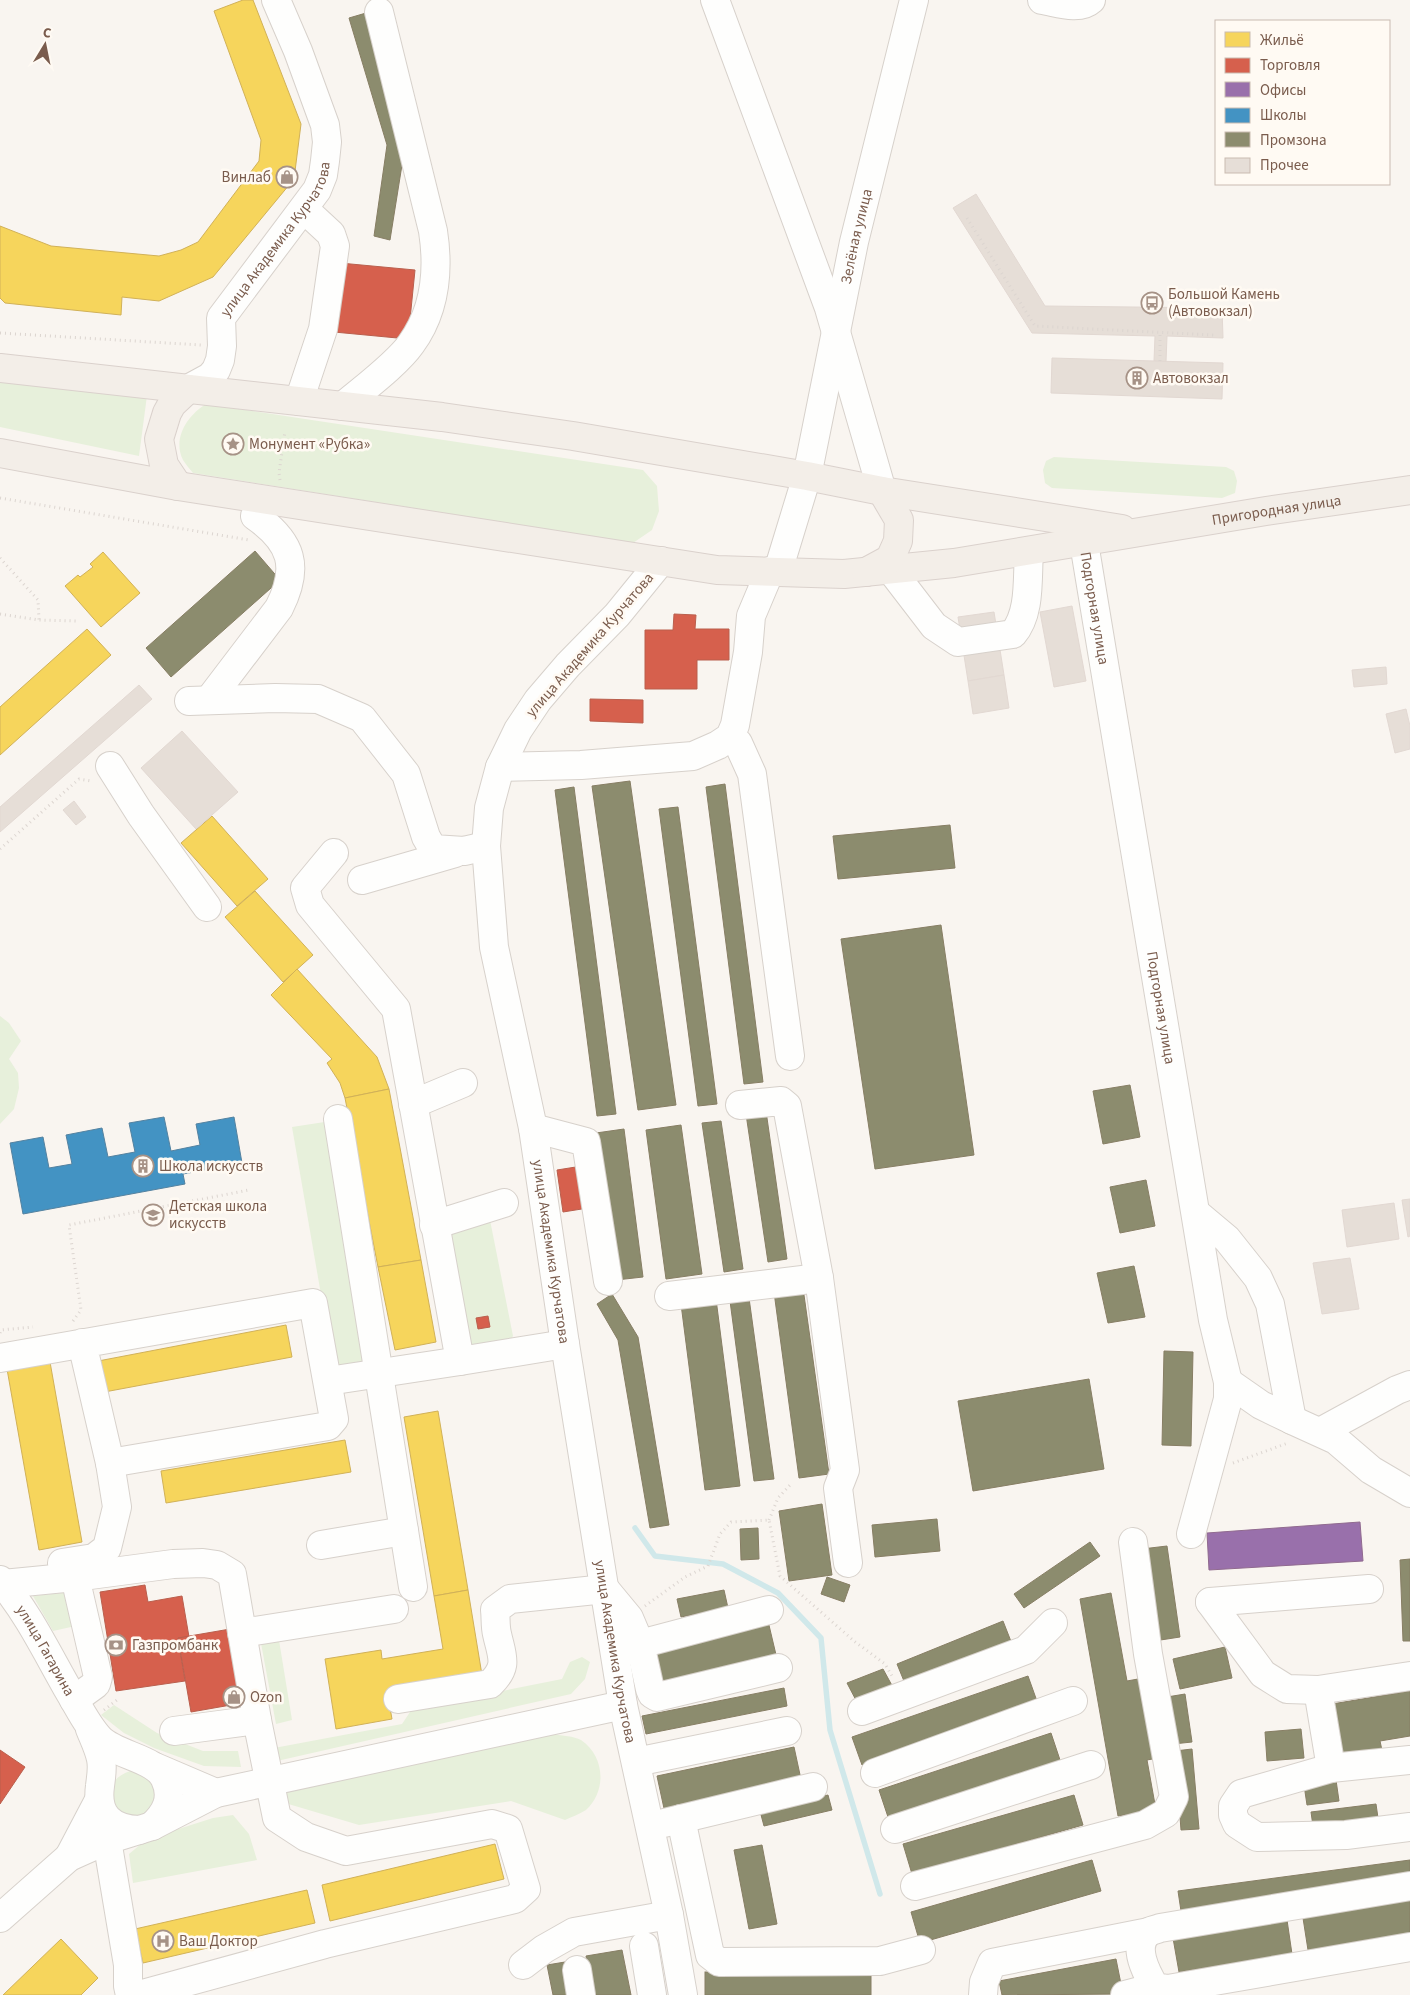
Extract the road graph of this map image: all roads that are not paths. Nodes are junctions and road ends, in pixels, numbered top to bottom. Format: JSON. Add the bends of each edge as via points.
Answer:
{"nodes":[{"id":1,"x":276,"y":0,"type":"edge"},
{"id":2,"x":715,"y":0,"type":"edge"},
{"id":3,"x":914,"y":0,"type":"edge"},
{"id":4,"x":1042,"y":0,"type":"edge"},
{"id":5,"x":1091,"y":0,"type":"edge"},
{"id":6,"x":379,"y":12,"type":"dead end"},
{"id":7,"x":304,"y":209,"type":"junction"},
{"id":8,"x":836,"y":331,"type":"junction"},
{"id":9,"x":0,"y":368,"type":"edge"},
{"id":10,"x":188,"y":389,"type":"junction"},
{"id":11,"x":299,"y":402,"type":"junction"},
{"id":12,"x":343,"y":406,"type":"junction"},
{"id":13,"x":0,"y":453,"type":"edge"},
{"id":14,"x":807,"y":476,"type":"junction"},
{"id":15,"x":178,"y":486,"type":"junction"},
{"id":16,"x":1410,"y":490,"type":"edge"},
{"id":17,"x":882,"y":491,"type":"junction"},
{"id":18,"x":255,"y":516,"type":"dead end"},
{"id":19,"x":1143,"y":532,"type":"junction"},
{"id":20,"x":1084,"y":543,"type":"junction"},
{"id":21,"x":1029,"y":551,"type":"junction"},
{"id":22,"x":661,"y":561,"type":"junction"},
{"id":23,"x":774,"y":571,"type":"junction"},
{"id":24,"x":879,"y":571,"type":"junction"},
{"id":25,"x":730,"y":737,"type":"junction"},
{"id":26,"x":500,"y":767,"type":"junction"},
{"id":27,"x":100,"y":774,"type":"road end"},
{"id":28,"x":475,"y":848,"type":"junction"},
{"id":29,"x":334,"y":853,"type":"dead end"},
{"id":30,"x":362,"y":880,"type":"dead end"},
{"id":31,"x":207,"y":907,"type":"dead end"},
{"id":32,"x":790,"y":1056,"type":"dead end"},
{"id":33,"x":463,"y":1083,"type":"dead end"},
{"id":34,"x":413,"y":1104,"type":"junction"},
{"id":35,"x":740,"y":1105,"type":"dead end"},
{"id":36,"x":338,"y":1119,"type":"dead end"},
{"id":37,"x":533,"y":1128,"type":"junction"},
{"id":38,"x":504,"y":1203,"type":"dead end"},
{"id":39,"x":1196,"y":1213,"type":"junction"},
{"id":40,"x":434,"y":1225,"type":"junction"},
{"id":41,"x":820,"y":1278,"type":"junction"},
{"id":42,"x":608,"y":1281,"type":"dead end"},
{"id":43,"x":669,"y":1296,"type":"dead end"},
{"id":44,"x":77,"y":1333,"type":"junction"},
{"id":45,"x":565,"y":1344,"type":"junction"},
{"id":46,"x":0,"y":1358,"type":"edge"},
{"id":47,"x":460,"y":1361,"type":"junction"},
{"id":48,"x":378,"y":1374,"type":"junction"},
{"id":49,"x":328,"y":1381,"type":"junction"},
{"id":50,"x":1228,"y":1382,"type":"junction"},
{"id":51,"x":1410,"y":1385,"type":"edge"},
{"id":52,"x":1292,"y":1420,"type":"junction"},
{"id":53,"x":1320,"y":1432,"type":"junction"},
{"id":54,"x":110,"y":1463,"type":"junction"},
{"id":55,"x":1410,"y":1493,"type":"edge"},
{"id":56,"x":404,"y":1531,"type":"junction"},
{"id":57,"x":1191,"y":1534,"type":"dead end"},
{"id":58,"x":1133,"y":1542,"type":"dead end"},
{"id":59,"x":321,"y":1545,"type":"dead end"},
{"id":60,"x":848,"y":1564,"type":"dead end"},
{"id":61,"x":65,"y":1578,"type":"junction"},
{"id":62,"x":2,"y":1582,"type":"edge"},
{"id":63,"x":413,"y":1587,"type":"dead end"},
{"id":64,"x":605,"y":1589,"type":"junction"},
{"id":65,"x":1369,"y":1589,"type":"dead end"},
{"id":66,"x":394,"y":1609,"type":"dead end"},
{"id":67,"x":769,"y":1610,"type":"dead end"},
{"id":68,"x":1053,"y":1623,"type":"dead end"},
{"id":69,"x":242,"y":1633,"type":"junction"},
{"id":70,"x":640,"y":1644,"type":"junction"},
{"id":71,"x":778,"y":1668,"type":"dead end"},
{"id":72,"x":1410,"y":1676,"type":"edge"},
{"id":73,"x":1318,"y":1690,"type":"junction"},
{"id":74,"x":398,"y":1699,"type":"dead end"},
{"id":75,"x":1073,"y":1701,"type":"dead end"},
{"id":76,"x":623,"y":1705,"type":"junction"},
{"id":77,"x":81,"y":1711,"type":"junction"},
{"id":78,"x":862,"y":1711,"type":"dead end"},
{"id":79,"x":257,"y":1720,"type":"junction"},
{"id":80,"x":787,"y":1731,"type":"dead end"},
{"id":81,"x":174,"y":1732,"type":"dead end"},
{"id":82,"x":1410,"y":1760,"type":"edge"},
{"id":83,"x":636,"y":1762,"type":"junction"},
{"id":84,"x":149,"y":1764,"type":"junction"},
{"id":85,"x":1091,"y":1765,"type":"dead end"},
{"id":86,"x":1331,"y":1768,"type":"junction"},
{"id":87,"x":875,"y":1773,"type":"dead end"},
{"id":88,"x":270,"y":1782,"type":"junction"},
{"id":89,"x":813,"y":1787,"type":"dead end"},
{"id":90,"x":99,"y":1793,"type":"junction"},
{"id":91,"x":216,"y":1793,"type":"junction"},
{"id":92,"x":681,"y":1819,"type":"junction"},
{"id":93,"x":650,"y":1826,"type":"junction"},
{"id":94,"x":1410,"y":1827,"type":"edge"},
{"id":95,"x":145,"y":1828,"type":"junction"},
{"id":96,"x":895,"y":1830,"type":"dead end"},
{"id":97,"x":107,"y":1840,"type":"junction"},
{"id":98,"x":69,"y":1856,"type":"junction"},
{"id":99,"x":914,"y":1886,"type":"dead end"},
{"id":100,"x":1410,"y":1886,"type":"edge"},
{"id":101,"x":669,"y":1915,"type":"junction"},
{"id":102,"x":0,"y":1918,"type":"edge"},
{"id":103,"x":1149,"y":1932,"type":"junction"},
{"id":104,"x":644,"y":1946,"type":"dead end"},
{"id":105,"x":1410,"y":1947,"type":"edge"},
{"id":106,"x":921,"y":1950,"type":"dead end"},
{"id":107,"x":523,"y":1965,"type":"dead end"},
{"id":108,"x":1155,"y":1987,"type":"junction"},
{"id":109,"x":130,"y":1995,"type":"edge"},
{"id":110,"x":139,"y":1995,"type":"edge"},
{"id":111,"x":652,"y":1995,"type":"edge"},
{"id":112,"x":683,"y":1995,"type":"edge"},
{"id":113,"x":983,"y":1995,"type":"edge"},
{"id":114,"x":1125,"y":1995,"type":"edge"}],
"edges":[{"from":1,"to":7,"type":"street","name":"улица Академика Курчатова","via":[[325,125],[327,142],[323,175]]},
{"from":2,"to":8,"type":"street"},
{"from":3,"to":8,"type":"street","name":"Зелёная улица","via":[[854,242]]},
{"from":4,"to":5,"type":"street","via":[[1076,6]]},
{"from":6,"to":12,"type":"street","via":[[433,231],[436,277],[426,316],[412,344]]},
{"from":7,"to":10,"type":"street","name":"улица Академика Курчатова","via":[[221,318],[222,346],[216,370]]},
{"from":7,"to":11,"type":"street","via":[[331,234],[336,246],[323,329]]},
{"from":8,"to":14,"type":"street","name":"Зелёная улица"},
{"from":8,"to":17,"type":"street"},
{"from":9,"to":10,"type":"main road"},
{"from":10,"to":11,"type":"main road"},
{"from":10,"to":15,"type":"main road","name":"улица Академика Курчатова","via":[[172,404],[160,439],[164,465]]},
{"from":11,"to":12,"type":"main road"},
{"from":12,"to":14,"type":"main road","via":[[573,436]]},
{"from":13,"to":15,"type":"main road","name":"Пригородная улица"},
{"from":14,"to":17,"type":"main road"},
{"from":14,"to":23,"type":"street","name":"Зелёная улица"},
{"from":15,"to":22,"type":"main road","name":"Пригородная улица"},
{"from":16,"to":19,"type":"main road","name":"Пригородная улица"},
{"from":17,"to":19,"type":"main road"},
{"from":17,"to":24,"type":"main road","via":[[899,520],[898,541]]},
{"from":18,"to":28,"type":"street","via":[[273,529],[289,554],[291,573],[287,592],[279,608],[199,701],[318,699],[362,718],[406,774],[426,837],[433,849]]},
{"from":19,"to":20,"type":"main road","name":"Пригородная улица"},
{"from":20,"to":21,"type":"main road","name":"Пригородная улица"},
{"from":20,"to":39,"type":"street","name":"Подгорная улица"},
{"from":21,"to":24,"type":"main road","name":"Пригородная улица"},
{"from":21,"to":24,"type":"street","via":[[1024,614],[1020,626],[1013,634],[958,642],[934,626]]},
{"from":22,"to":23,"type":"main road","name":"Пригородная улица","via":[[717,570]]},
{"from":22,"to":26,"type":"street","name":"улица Академика Курчатова","via":[[618,623],[568,665],[538,700],[518,730]]},
{"from":23,"to":24,"type":"main road","name":"Пригородная улица","via":[[844,574]]},
{"from":23,"to":25,"type":"street","name":"Зелёная улица","via":[[751,616],[748,652]]},
{"from":25,"to":26,"type":"street","via":[[718,746],[693,756],[581,765]]},
{"from":25,"to":32,"type":"street","via":[[738,742],[752,774]]},
{"from":26,"to":28,"type":"street","name":"улица Академика Курчатова"},
{"from":27,"to":31,"type":"street","via":[[140,815]]},
{"from":28,"to":30,"type":"street"},
{"from":28,"to":37,"type":"street","name":"улица Академика Курчатова"},
{"from":29,"to":34,"type":"street","via":[[305,888],[310,905],[396,1009]]},
{"from":33,"to":34,"type":"street"},
{"from":34,"to":40,"type":"street"},
{"from":35,"to":41,"type":"street","via":[[781,1101],[787,1106]]},
{"from":36,"to":48,"type":"street"},
{"from":37,"to":42,"type":"street","via":[[586,1142]]},
{"from":37,"to":45,"type":"street","name":"улица Академика Курчатова"},
{"from":38,"to":40,"type":"street"},
{"from":39,"to":50,"type":"street","name":"Подгорная улица","via":[[1194,1244]]},
{"from":39,"to":52,"type":"street","via":[[1227,1239],[1258,1278],[1270,1304]]},
{"from":40,"to":47,"type":"street"},
{"from":41,"to":43,"type":"street"},
{"from":41,"to":60,"type":"street","via":[[845,1470],[838,1488]]},
{"from":44,"to":46,"type":"street"},
{"from":44,"to":49,"type":"street","via":[[314,1303]]},
{"from":44,"to":54,"type":"street"},
{"from":45,"to":47,"type":"street"},
{"from":45,"to":64,"type":"street","name":"улица Академика Курчатова"},
{"from":47,"to":48,"type":"street"},
{"from":48,"to":49,"type":"street"},
{"from":48,"to":56,"type":"street"},
{"from":49,"to":54,"type":"street","via":[[334,1419],[328,1426]]},
{"from":50,"to":52,"type":"street","via":[[1261,1405]]},
{"from":50,"to":57,"type":"street","name":"Подгорная улица","via":[[1224,1414]]},
{"from":51,"to":53,"type":"street"},
{"from":52,"to":53,"type":"street"},
{"from":53,"to":55,"type":"street","via":[[1336,1440],[1371,1470]]},
{"from":54,"to":61,"type":"street","via":[[117,1507],[107,1548],[94,1558],[61,1563]]},
{"from":56,"to":59,"type":"street"},
{"from":56,"to":63,"type":"street"},
{"from":58,"to":99,"type":"street","via":[[1148,1654],[1174,1797],[1166,1813],[1145,1825]]},
{"from":61,"to":62,"type":"street"},
{"from":61,"to":69,"type":"street","via":[[172,1564],[217,1566],[232,1574]]},
{"from":61,"to":77,"type":"street","via":[[98,1677],[96,1684],[84,1694]]},
{"from":62,"to":77,"type":"street","name":"улица Гагарина","via":[[29,1619]]},
{"from":64,"to":70,"type":"street","via":[[629,1618]]},
{"from":64,"to":74,"type":"street","via":[[510,1599],[495,1610],[496,1631],[504,1663],[500,1674],[490,1684]]},
{"from":64,"to":76,"type":"street","name":"улица Академика Курчатова"},
{"from":65,"to":73,"type":"street","via":[[1210,1602],[1262,1674],[1287,1689]]},
{"from":66,"to":69,"type":"street"},
{"from":67,"to":70,"type":"street"},
{"from":68,"to":78,"type":"street","via":[[1026,1650]]},
{"from":69,"to":79,"type":"street"},
{"from":70,"to":71,"type":"street","via":[[650,1689],[657,1697]]},
{"from":72,"to":73,"type":"street"},
{"from":73,"to":86,"type":"street"},
{"from":75,"to":87,"type":"street"},
{"from":76,"to":83,"type":"street","name":"улица Академика Курчатова"},
{"from":76,"to":88,"type":"street"},
{"from":77,"to":84,"type":"street","via":[[100,1739],[123,1754]]},
{"from":77,"to":90,"type":"street","via":[[101,1759]]},
{"from":79,"to":81,"type":"street"},
{"from":79,"to":88,"type":"street"},
{"from":80,"to":83,"type":"street"},
{"from":82,"to":86,"type":"street"},
{"from":83,"to":93,"type":"street","name":"улица Академика Курчатова"},
{"from":84,"to":90,"type":"street","via":[[128,1760],[116,1765],[105,1775]]},
{"from":84,"to":91,"type":"street"},
{"from":84,"to":95,"type":"street","via":[[164,1777],[169,1797],[162,1816]]},
{"from":85,"to":96,"type":"street"},
{"from":86,"to":94,"type":"street","via":[[1241,1794],[1233,1806],[1237,1824],[1257,1837],[1346,1835]]},
{"from":88,"to":91,"type":"street"},
{"from":88,"to":110,"type":"street","via":[[278,1818],[306,1837],[346,1850],[492,1824],[508,1829],[526,1889],[516,1899],[325,1944]]},
{"from":89,"to":92,"type":"street"},
{"from":90,"to":95,"type":"street","via":[[103,1813],[112,1823],[125,1830]]},
{"from":90,"to":98,"type":"street"},
{"from":91,"to":95,"type":"street"},
{"from":92,"to":93,"type":"street"},
{"from":92,"to":106,"type":"street","via":[[710,1955],[719,1962],[880,1961]]},
{"from":93,"to":101,"type":"street","name":"улица Академика Курчатова"},
{"from":95,"to":97,"type":"street"},
{"from":97,"to":98,"type":"street"},
{"from":97,"to":109,"type":"street","via":[[128,1964]]},
{"from":98,"to":102,"type":"street"},
{"from":100,"to":103,"type":"street"},
{"from":101,"to":107,"type":"street","via":[[574,1932]]},
{"from":101,"to":112,"type":"street","name":"улица Академика Курчатова"},
{"from":103,"to":108,"type":"street","via":[[1143,1939],[1141,1950],[1146,1973]]},
{"from":103,"to":113,"type":"street","via":[[992,1964],[984,1982]]},
{"from":104,"to":111,"type":"street"},
{"from":105,"to":108,"type":"street","via":[[1168,1989]]},
{"from":108,"to":114,"type":"street"}]}
